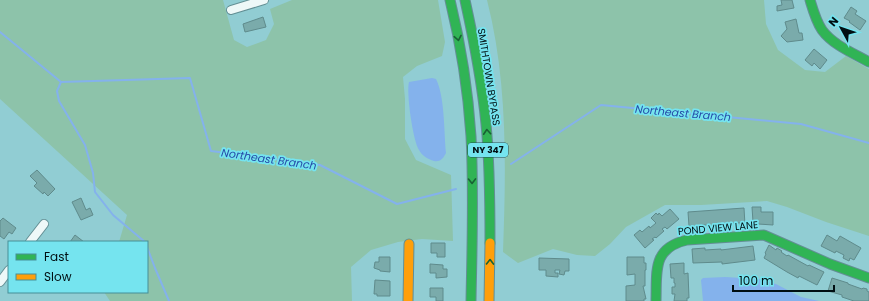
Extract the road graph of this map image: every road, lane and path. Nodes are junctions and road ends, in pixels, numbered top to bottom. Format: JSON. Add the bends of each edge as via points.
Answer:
{"nodes":[{"id":1,"x":264,"y":0,"type":"edge"},
{"id":2,"x":450,"y":0,"type":"edge"},
{"id":3,"x":465,"y":0,"type":"edge"},
{"id":4,"x":810,"y":0,"type":"edge"},
{"id":5,"x":231,"y":10,"type":"dead end"},
{"id":6,"x":869,"y":62,"type":"edge"},
{"id":7,"x":44,"y":224,"type":"dead end"},
{"id":8,"x":31,"y":241,"type":"edge"},
{"id":9,"x":410,"y":244,"type":"dead end"},
{"id":10,"x":8,"y":271,"type":"edge"},
{"id":11,"x":869,"y":278,"type":"edge"},
{"id":12,"x":0,"y":282,"type":"edge"},
{"id":13,"x":408,"y":301,"type":"edge"},
{"id":14,"x":471,"y":301,"type":"edge"},
{"id":15,"x":489,"y":301,"type":"edge"},
{"id":16,"x":656,"y":301,"type":"edge"}],
"edges":[{"from":1,"to":5,"type":"street"},
{"from":2,"to":14,"type":"main road","number":"NY 347","one_way":true,"via":[[462,62],[471,135]]},
{"from":15,"to":3,"type":"main road","name":"SMITHTOWN BYPASS","number":"NY 347","one_way":true,"via":[[489,179],[486,126],[479,69]]},
{"from":4,"to":6,"type":"main road","via":[[822,30]]},
{"from":7,"to":8,"type":"street"},
{"from":9,"to":13,"type":"main road"},
{"from":10,"to":12,"type":"street"},
{"from":11,"to":16,"type":"main road","name":"POND VIEW LANE","via":[[764,235],[687,240],[671,244],[660,257],[657,264]]}]}
